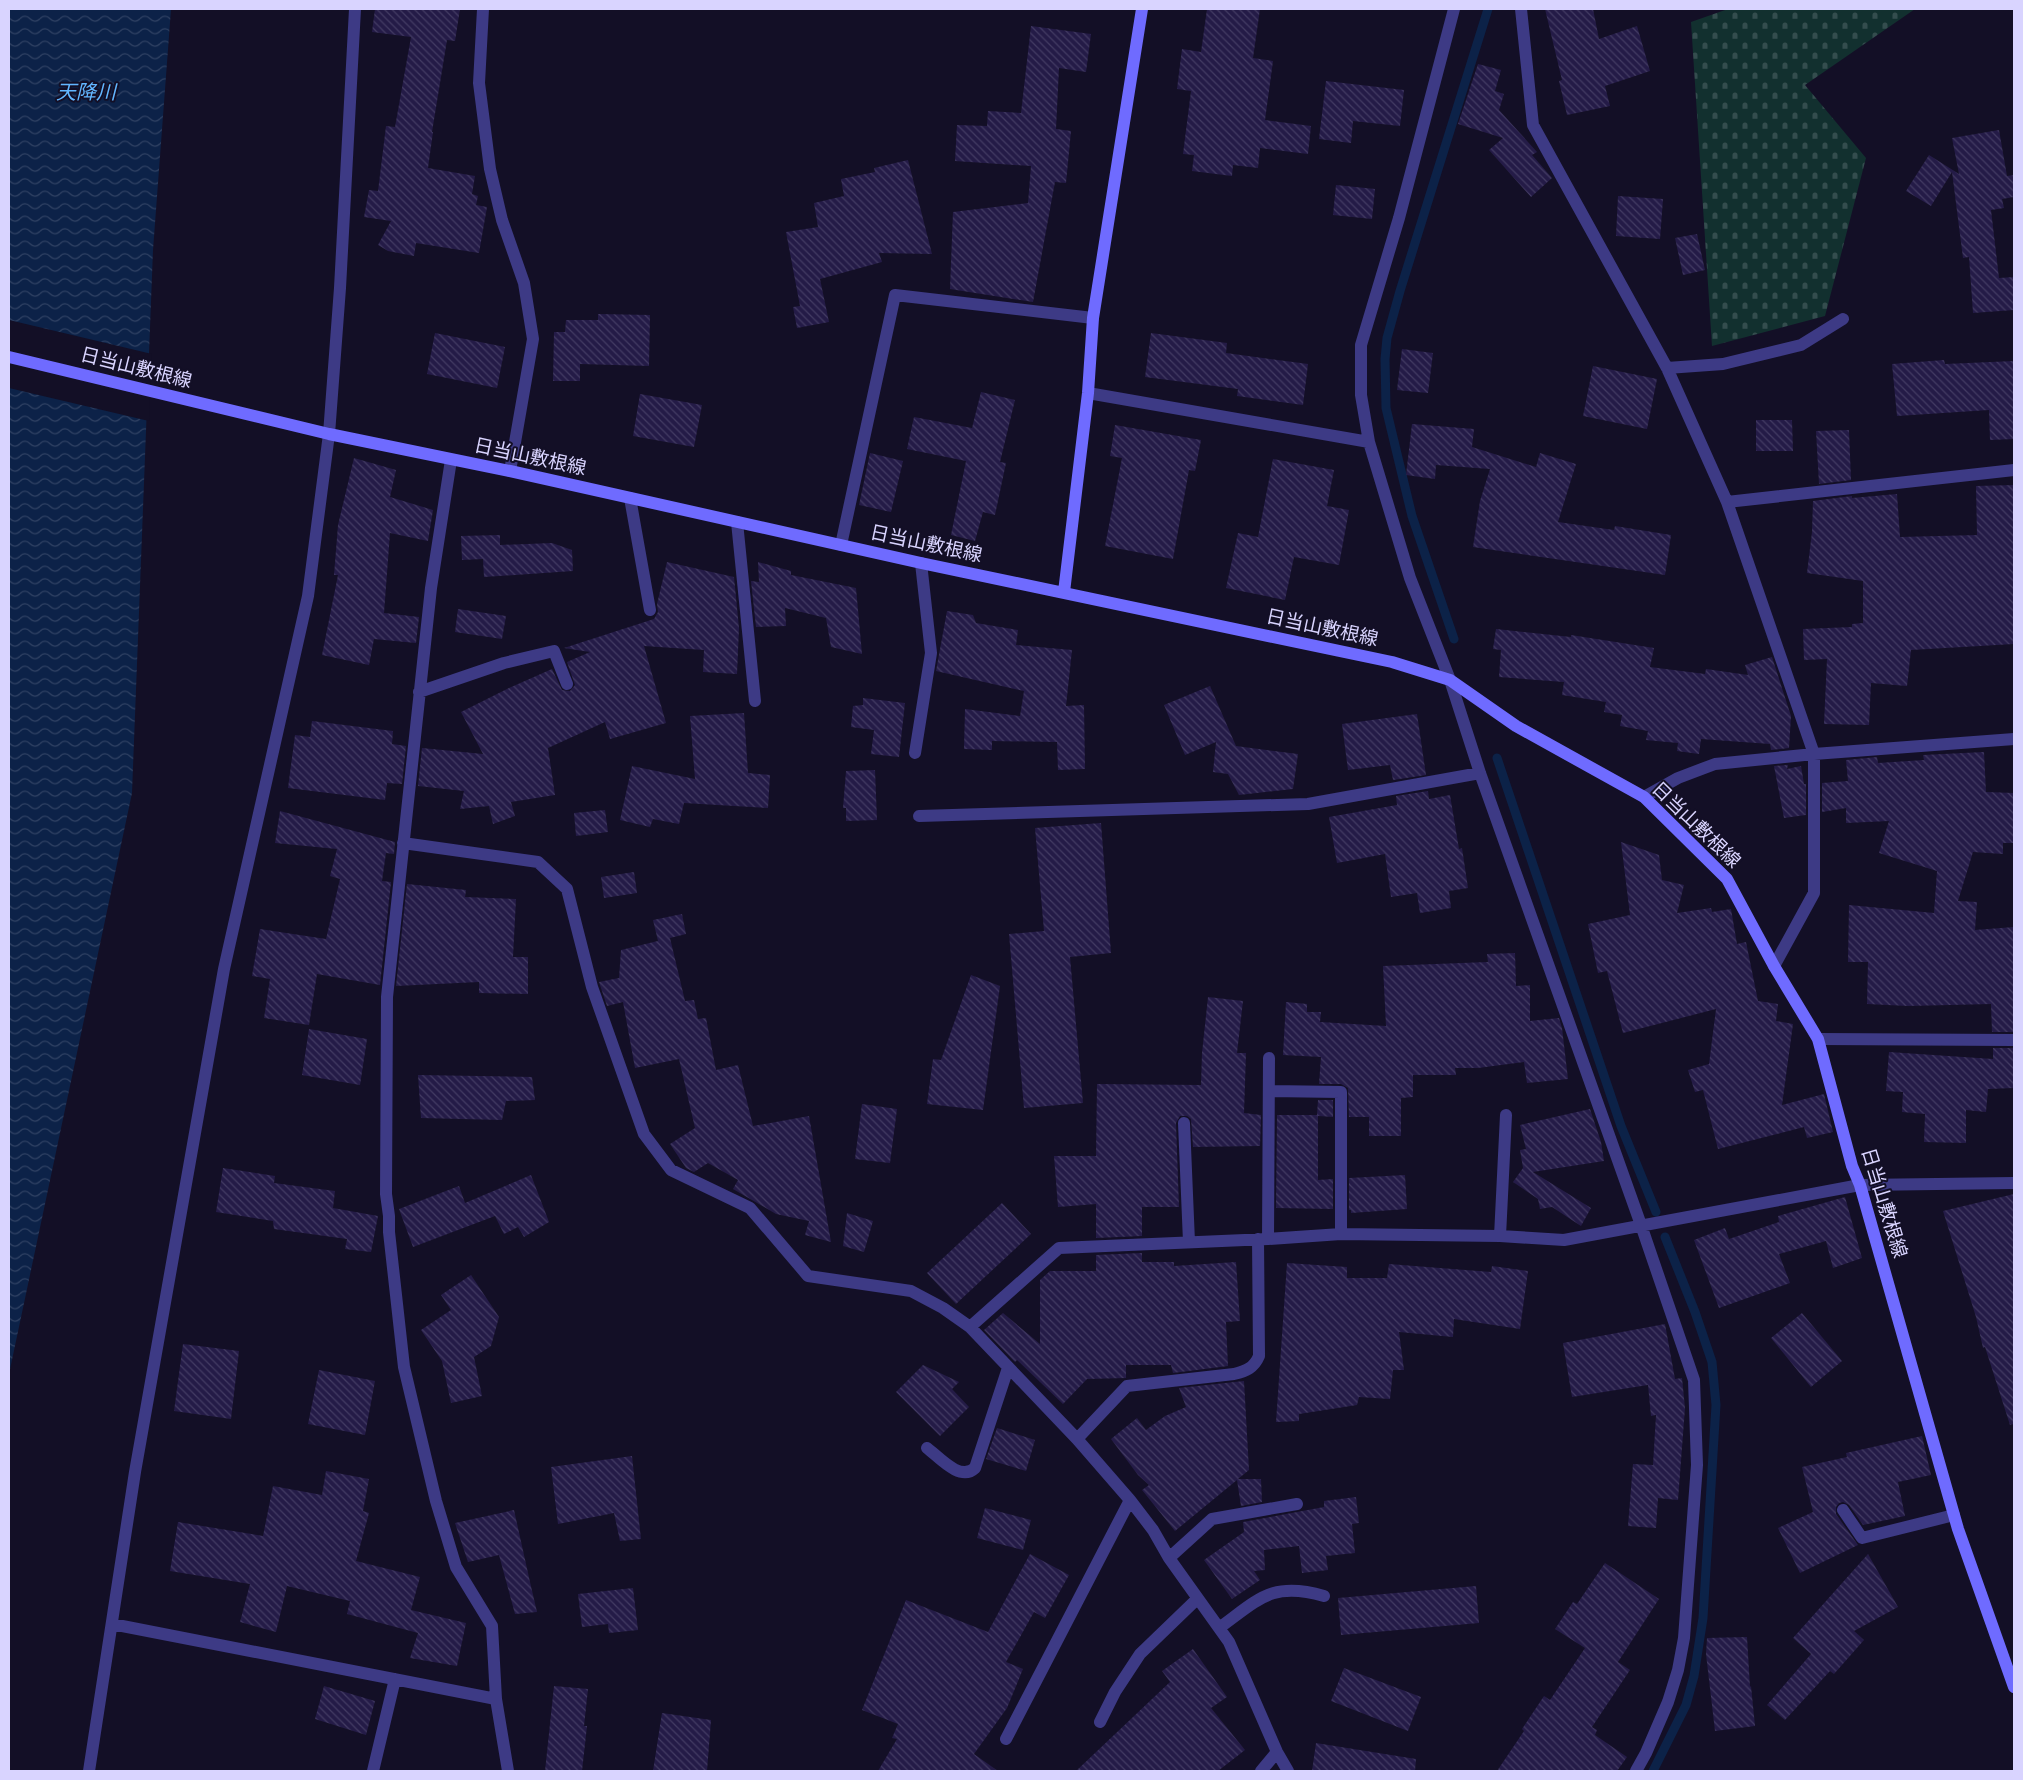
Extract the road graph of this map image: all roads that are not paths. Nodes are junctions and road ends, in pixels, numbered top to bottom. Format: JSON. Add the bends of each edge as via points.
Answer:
{"nodes":[{"id":1,"x":356,"y":9,"type":"edge"},
{"id":2,"x":483,"y":9,"type":"edge"},
{"id":3,"x":1142,"y":9,"type":"edge"},
{"id":4,"x":1454,"y":9,"type":"edge"},
{"id":5,"x":1521,"y":9,"type":"edge"},
{"id":6,"x":1094,"y":318,"type":"junction"},
{"id":7,"x":1843,"y":319,"type":"dead end"},
{"id":8,"x":9,"y":357,"type":"edge"},
{"id":9,"x":1667,"y":368,"type":"junction"},
{"id":10,"x":1088,"y":393,"type":"junction"},
{"id":11,"x":328,"y":434,"type":"junction"},
{"id":12,"x":1369,"y":442,"type":"junction"},
{"id":13,"x":451,"y":460,"type":"junction"},
{"id":14,"x":2014,"y":470,"type":"edge"},
{"id":15,"x":510,"y":472,"type":"junction"},
{"id":16,"x":630,"y":498,"type":"junction"},
{"id":17,"x":1727,"y":502,"type":"junction"},
{"id":18,"x":738,"y":522,"type":"junction"},
{"id":19,"x":841,"y":545,"type":"junction"},
{"id":20,"x":921,"y":562,"type":"junction"},
{"id":21,"x":1064,"y":592,"type":"junction"},
{"id":22,"x":650,"y":610,"type":"dead end"},
{"id":23,"x":1450,"y":680,"type":"junction"},
{"id":24,"x":567,"y":684,"type":"dead end"},
{"id":25,"x":419,"y":692,"type":"junction"},
{"id":26,"x":755,"y":701,"type":"dead end"},
{"id":27,"x":2014,"y":739,"type":"edge"},
{"id":28,"x":915,"y":753,"type":"dead end"},
{"id":29,"x":1814,"y":754,"type":"junction"},
{"id":30,"x":1480,"y":774,"type":"junction"},
{"id":31,"x":1644,"y":797,"type":"junction"},
{"id":32,"x":919,"y":816,"type":"dead end"},
{"id":33,"x":403,"y":843,"type":"junction"},
{"id":34,"x":1774,"y":966,"type":"junction"},
{"id":35,"x":1818,"y":1039,"type":"junction"},
{"id":36,"x":2014,"y":1040,"type":"edge"},
{"id":37,"x":1269,"y":1058,"type":"dead end"},
{"id":38,"x":1269,"y":1091,"type":"junction"},
{"id":39,"x":1506,"y":1116,"type":"dead end"},
{"id":40,"x":1184,"y":1123,"type":"dead end"},
{"id":41,"x":2014,"y":1183,"type":"edge"},
{"id":42,"x":1860,"y":1185,"type":"junction"},
{"id":43,"x":1642,"y":1225,"type":"junction"},
{"id":44,"x":1341,"y":1234,"type":"junction"},
{"id":45,"x":1500,"y":1236,"type":"junction"},
{"id":46,"x":1263,"y":1239,"type":"junction"},
{"id":47,"x":1188,"y":1242,"type":"junction"},
{"id":48,"x":970,"y":1327,"type":"junction"},
{"id":49,"x":1008,"y":1368,"type":"junction"},
{"id":50,"x":1077,"y":1439,"type":"junction"},
{"id":51,"x":927,"y":1448,"type":"dead end"},
{"id":52,"x":1130,"y":1500,"type":"junction"},
{"id":53,"x":1297,"y":1504,"type":"dead end"},
{"id":54,"x":1843,"y":1510,"type":"dead end"},
{"id":55,"x":1954,"y":1515,"type":"junction"},
{"id":56,"x":1169,"y":1558,"type":"junction"},
{"id":57,"x":1324,"y":1596,"type":"dead end"},
{"id":58,"x":1197,"y":1599,"type":"junction"},
{"id":59,"x":112,"y":1624,"type":"junction"},
{"id":60,"x":1219,"y":1628,"type":"junction"},
{"id":61,"x":395,"y":1679,"type":"junction"},
{"id":62,"x":2014,"y":1685,"type":"edge"},
{"id":63,"x":496,"y":1699,"type":"junction"},
{"id":64,"x":1100,"y":1722,"type":"dead end"},
{"id":65,"x":1006,"y":1739,"type":"dead end"},
{"id":66,"x":1277,"y":1752,"type":"junction"},
{"id":67,"x":89,"y":1771,"type":"edge"},
{"id":68,"x":373,"y":1771,"type":"edge"},
{"id":69,"x":508,"y":1771,"type":"edge"},
{"id":70,"x":1261,"y":1771,"type":"edge"},
{"id":71,"x":1288,"y":1771,"type":"edge"},
{"id":72,"x":1636,"y":1771,"type":"edge"}],
"edges":[{"from":1,"to":11,"type":"street"},
{"from":2,"to":15,"type":"street","via":[[479,83],[490,169],[502,220],[524,283],[532,339]]},
{"from":3,"to":6,"type":"main road"},
{"from":4,"to":12,"type":"street","via":[[1399,218],[1361,345],[1361,394]]},
{"from":5,"to":9,"type":"street","via":[[1533,125]]},
{"from":6,"to":10,"type":"main road"},
{"from":6,"to":19,"type":"street","via":[[895,295]]},
{"from":7,"to":9,"type":"street","via":[[1801,345],[1723,364]]},
{"from":8,"to":11,"type":"main road","name":"日当山敷根線"},
{"from":9,"to":17,"type":"street"},
{"from":10,"to":12,"type":"street"},
{"from":10,"to":21,"type":"main road"},
{"from":11,"to":13,"type":"main road","name":"日当山敷根線"},
{"from":11,"to":59,"type":"street","via":[[308,596],[224,970],[135,1472]]},
{"from":12,"to":23,"type":"street","via":[[1410,578]]},
{"from":13,"to":15,"type":"main road","name":"日当山敷根線"},
{"from":13,"to":25,"type":"street"},
{"from":14,"to":17,"type":"street"},
{"from":15,"to":16,"type":"main road","name":"日当山敷根線"},
{"from":16,"to":18,"type":"main road","name":"日当山敷根線"},
{"from":16,"to":22,"type":"street"},
{"from":17,"to":29,"type":"street"},
{"from":18,"to":19,"type":"main road","name":"日当山敷根線"},
{"from":18,"to":26,"type":"street"},
{"from":19,"to":20,"type":"main road","name":"日当山敷根線"},
{"from":20,"to":21,"type":"main road","name":"日当山敷根線"},
{"from":20,"to":28,"type":"street","via":[[931,653]]},
{"from":21,"to":23,"type":"main road","name":"日当山敷根線","via":[[1392,662]]},
{"from":23,"to":30,"type":"street"},
{"from":23,"to":31,"type":"main road","name":"日当山敷根線","via":[[1516,726]]},
{"from":24,"to":25,"type":"street","via":[[554,651],[504,663]]},
{"from":25,"to":33,"type":"street"},
{"from":27,"to":29,"type":"street"},
{"from":29,"to":31,"type":"street","via":[[1715,764],[1678,778]]},
{"from":29,"to":34,"type":"street","via":[[1814,893]]},
{"from":30,"to":32,"type":"street","via":[[1308,804]]},
{"from":30,"to":43,"type":"street"},
{"from":31,"to":34,"type":"main road","name":"日当山敷根線","via":[[1727,879]]},
{"from":33,"to":48,"type":"street","via":[[538,862],[567,889],[592,987],[644,1134],[671,1170],[750,1208],[808,1276],[912,1292]]},
{"from":33,"to":63,"type":"street","via":[[387,997],[386,1194],[389,1232],[404,1367],[436,1501],[456,1567],[492,1626]]},
{"from":34,"to":35,"type":"main road","name":"日当山敷根線"},
{"from":35,"to":36,"type":"street"},
{"from":35,"to":42,"type":"main road","name":"日当山敷根線"},
{"from":37,"to":38,"type":"street"},
{"from":38,"to":44,"type":"street","via":[[1341,1092]]},
{"from":38,"to":46,"type":"street"},
{"from":39,"to":45,"type":"street"},
{"from":40,"to":47,"type":"street"},
{"from":41,"to":42,"type":"street"},
{"from":42,"to":43,"type":"street"},
{"from":42,"to":55,"type":"main road","name":"日当山敷根線"},
{"from":43,"to":45,"type":"street","via":[[1564,1240]]},
{"from":43,"to":72,"type":"street","via":[[1694,1380],[1697,1465],[1680,1662],[1668,1702]]},
{"from":44,"to":45,"type":"street"},
{"from":44,"to":46,"type":"street"},
{"from":46,"to":47,"type":"street"},
{"from":46,"to":50,"type":"street","via":[[1259,1356],[1256,1363],[1234,1374],[1127,1386]]},
{"from":47,"to":48,"type":"street","via":[[1059,1248]]},
{"from":48,"to":49,"type":"street"},
{"from":49,"to":50,"type":"street"},
{"from":49,"to":51,"type":"street","via":[[975,1468],[959,1472]]},
{"from":50,"to":52,"type":"street"},
{"from":52,"to":56,"type":"street"},
{"from":52,"to":65,"type":"street"},
{"from":53,"to":56,"type":"street","via":[[1212,1519]]},
{"from":54,"to":55,"type":"street","via":[[1862,1538]]},
{"from":55,"to":62,"type":"main road","name":"日当山敷根線"},
{"from":56,"to":58,"type":"street"},
{"from":57,"to":60,"type":"street","via":[[1291,1589],[1265,1595]]},
{"from":58,"to":60,"type":"street"},
{"from":58,"to":64,"type":"street","via":[[1140,1654]]},
{"from":59,"to":61,"type":"street"},
{"from":59,"to":67,"type":"street"},
{"from":60,"to":66,"type":"street","via":[[1237,1656]]},
{"from":61,"to":63,"type":"street"},
{"from":61,"to":68,"type":"street"},
{"from":63,"to":69,"type":"street"},
{"from":66,"to":70,"type":"street"},
{"from":66,"to":71,"type":"street"}]}
